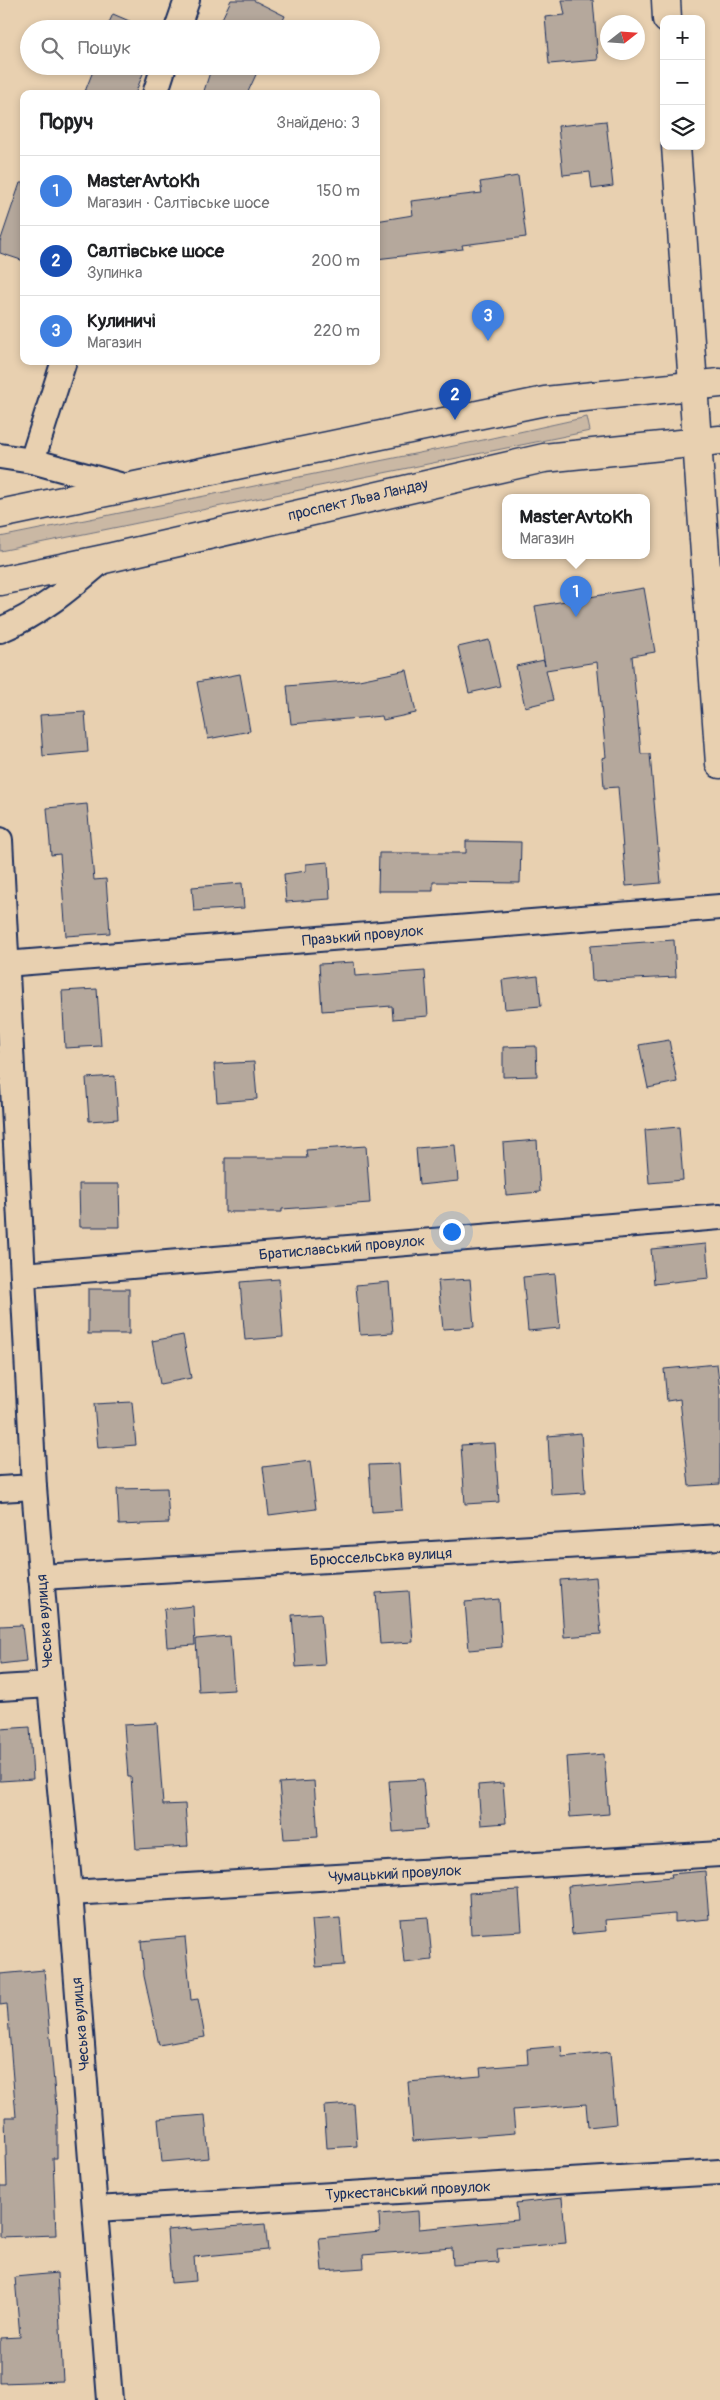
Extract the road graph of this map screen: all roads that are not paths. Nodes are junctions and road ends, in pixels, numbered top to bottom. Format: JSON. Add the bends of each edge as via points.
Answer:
{"nodes":[{"id":1,"x":187,"y":0,"type":"edge"},
{"id":2,"x":666,"y":0,"type":"edge"},
{"id":3,"x":667,"y":15,"type":"edge"},
{"id":4,"x":180,"y":20,"type":"edge"},
{"id":5,"x":161,"y":75,"type":"edge"},
{"id":6,"x":156,"y":90,"type":"edge"},
{"id":7,"x":676,"y":150,"type":"edge"},
{"id":8,"x":63,"y":365,"type":"edge"},
{"id":9,"x":720,"y":383,"type":"edge"},
{"id":10,"x":693,"y":385,"type":"junction"},
{"id":11,"x":708,"y":441,"type":"edge"},
{"id":12,"x":0,"y":456,"type":"edge"},
{"id":13,"x":32,"y":461,"type":"junction"},
{"id":14,"x":128,"y":487,"type":"junction"},
{"id":15,"x":0,"y":514,"type":"edge"},
{"id":16,"x":104,"y":559,"type":"junction"},
{"id":17,"x":0,"y":581,"type":"edge"},
{"id":18,"x":0,"y":630,"type":"edge"},
{"id":19,"x":720,"y":764,"type":"edge"},
{"id":20,"x":0,"y":840,"type":"edge"},
{"id":21,"x":720,"y":907,"type":"edge"},
{"id":22,"x":5,"y":964,"type":"junction"},
{"id":23,"x":720,"y":1217,"type":"edge"},
{"id":24,"x":23,"y":1274,"type":"junction"},
{"id":25,"x":34,"y":1487,"type":"junction"},
{"id":26,"x":0,"y":1489,"type":"edge"},
{"id":27,"x":720,"y":1536,"type":"edge"},
{"id":28,"x":41,"y":1577,"type":"junction"},
{"id":29,"x":50,"y":1685,"type":"junction"},
{"id":30,"x":0,"y":1688,"type":"edge"},
{"id":31,"x":720,"y":1854,"type":"edge"},
{"id":32,"x":70,"y":1894,"type":"junction"},
{"id":33,"x":720,"y":2172,"type":"edge"},
{"id":34,"x":96,"y":2209,"type":"junction"},
{"id":35,"x":110,"y":2400,"type":"edge"}],
"edges":[{"from":1,"to":4,"type":"street"},
{"from":2,"to":3,"type":"main road"},
{"from":5,"to":6,"type":"street"},
{"from":7,"to":10,"type":"main road"},
{"from":8,"to":13,"type":"street"},
{"from":9,"to":10,"type":"main road"},
{"from":10,"to":11,"type":"main road"},
{"from":10,"to":14,"type":"main road","via":[[545,401]]},
{"from":11,"to":16,"type":"main road","name":"проспект Льва Ландау","via":[[544,458]]},
{"from":11,"to":19,"type":"main road"},
{"from":12,"to":13,"type":"street"},
{"from":13,"to":14,"type":"street"},
{"from":14,"to":15,"type":"main road"},
{"from":16,"to":17,"type":"main road","name":"проспект Льва Ландау"},
{"from":16,"to":18,"type":"street","via":[[52,602]]},
{"from":20,"to":22,"type":"street","name":"Чеська вулиця"},
{"from":21,"to":22,"type":"street","name":"Празький провулок"},
{"from":22,"to":24,"type":"street","name":"Чеська вулиця"},
{"from":23,"to":24,"type":"street","name":"Братиславський провулок"},
{"from":24,"to":25,"type":"street","name":"Чеська вулиця"},
{"from":25,"to":26,"type":"street"},
{"from":25,"to":28,"type":"street","name":"Чеська вулиця"},
{"from":27,"to":28,"type":"street","name":"Брюссельська вулиця"},
{"from":28,"to":29,"type":"street","name":"Чеська вулиця"},
{"from":29,"to":30,"type":"street"},
{"from":29,"to":32,"type":"street","name":"Чеська вулиця"},
{"from":31,"to":32,"type":"street","name":"Чумацький провулок"},
{"from":32,"to":34,"type":"street","name":"Чеська вулиця"},
{"from":33,"to":34,"type":"street","name":"Туркестанський провулок"},
{"from":34,"to":35,"type":"street","name":"Чеська вулиця"}]}
